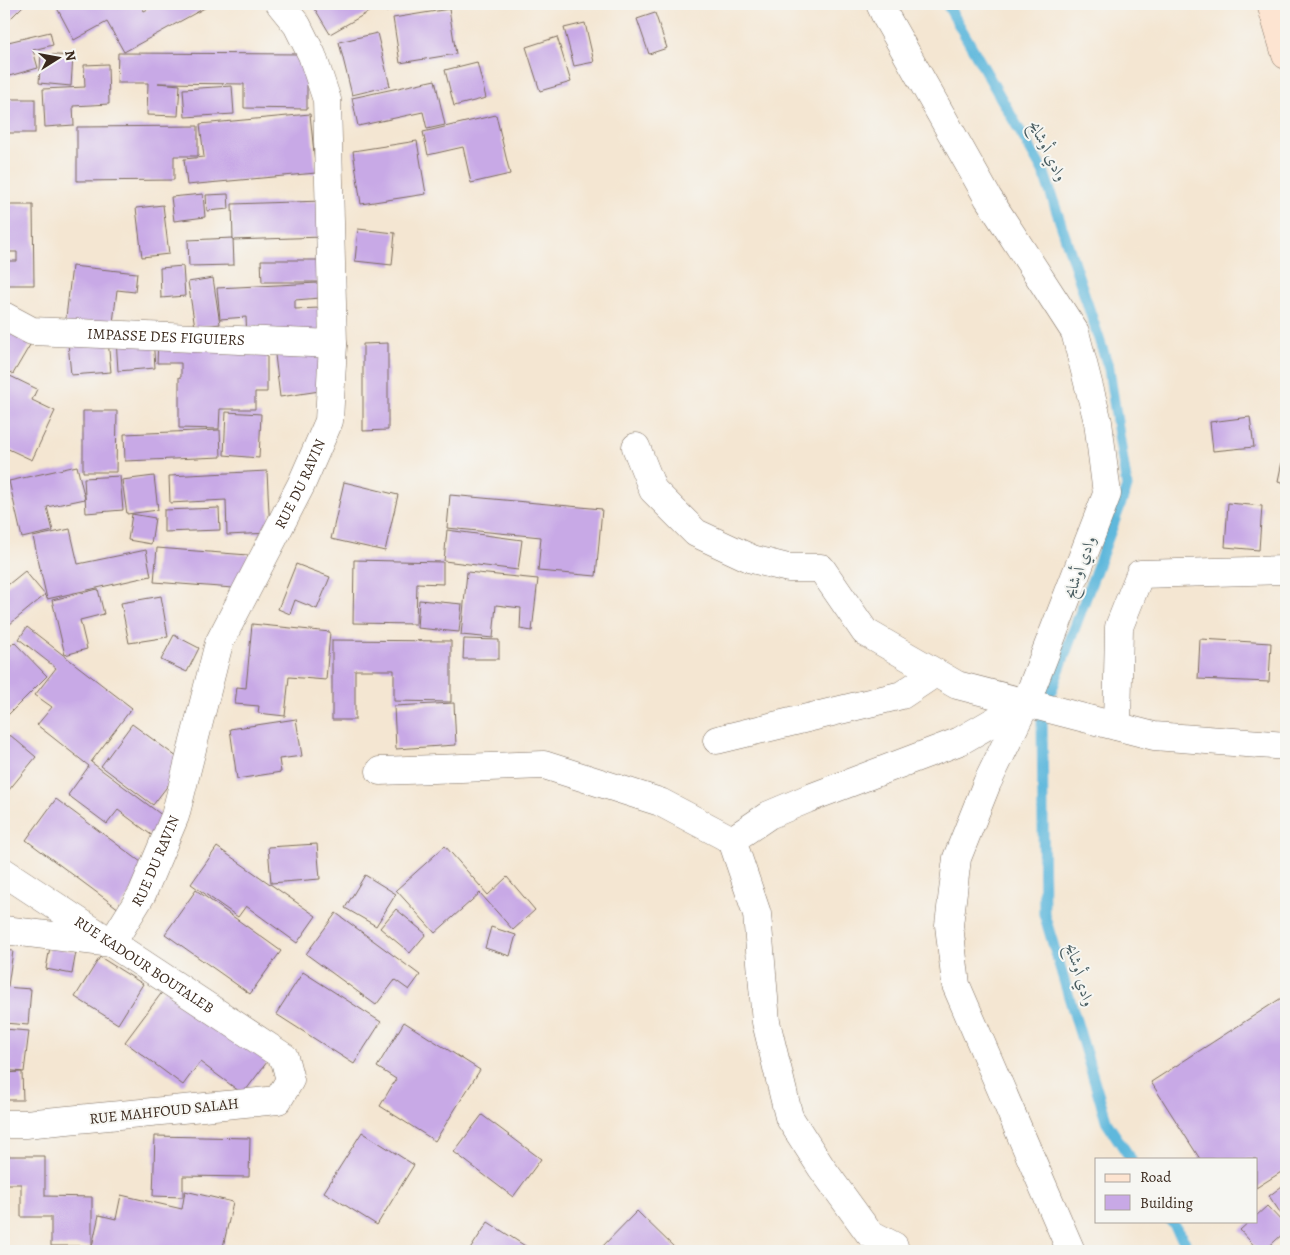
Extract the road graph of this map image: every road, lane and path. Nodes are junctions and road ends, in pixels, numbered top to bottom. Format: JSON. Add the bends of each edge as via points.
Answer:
{"nodes":[{"id":1,"x":280,"y":4,"type":"edge"},
{"id":2,"x":880,"y":4,"type":"edge"},
{"id":3,"x":1271,"y":4,"type":"edge"},
{"id":4,"x":1286,"y":55,"type":"edge"},
{"id":5,"x":4,"y":316,"type":"edge"},
{"id":6,"x":333,"y":344,"type":"junction"},
{"id":7,"x":636,"y":447,"type":"dead end"},
{"id":8,"x":1286,"y":570,"type":"edge"},
{"id":9,"x":935,"y":673,"type":"junction"},
{"id":10,"x":1026,"y":703,"type":"junction"},
{"id":11,"x":1117,"y":726,"type":"junction"},
{"id":12,"x":717,"y":740,"type":"dead end"},
{"id":13,"x":1286,"y":746,"type":"edge"},
{"id":14,"x":380,"y":771,"type":"dead end"},
{"id":15,"x":732,"y":840,"type":"junction"},
{"id":16,"x":4,"y":872,"type":"edge"},
{"id":17,"x":4,"y":930,"type":"edge"},
{"id":18,"x":112,"y":944,"type":"junction"},
{"id":19,"x":284,"y":1057,"type":"joint"},
{"id":20,"x":4,"y":1124,"type":"edge"},
{"id":21,"x":894,"y":1246,"type":"dead end"},
{"id":22,"x":1071,"y":1251,"type":"edge"}],
"edges":[{"from":1,"to":6,"type":"street","name":"RUE DU RAVIN","via":[[297,25],[312,55],[327,100]]},
{"from":2,"to":10,"type":"street","via":[[988,198],[1075,332],[1098,422],[1107,494]]},
{"from":3,"to":4,"type":"street"},
{"from":5,"to":6,"type":"street","name":"IMPASSE DES FIGUIERS","via":[[32,331]]},
{"from":6,"to":18,"type":"street","name":"RUE DU RAVIN","via":[[329,421],[300,485],[219,642],[175,816],[142,894]]},
{"from":7,"to":9,"type":"street","via":[[653,490],[696,533],[752,558],[788,568],[821,568],[865,632]]},
{"from":8,"to":11,"type":"street","via":[[1140,574],[1119,627]]},
{"from":9,"to":10,"type":"street","via":[[957,684]]},
{"from":9,"to":12,"type":"street","via":[[902,695]]},
{"from":10,"to":11,"type":"street"},
{"from":10,"to":15,"type":"street","via":[[960,741],[770,815]]},
{"from":10,"to":22,"type":"street","via":[[957,858],[949,925],[956,985]]},
{"from":11,"to":13,"type":"street","via":[[1154,736]]},
{"from":14,"to":15,"type":"street","via":[[544,765],[660,802]]},
{"from":15,"to":21,"type":"street","via":[[757,914],[766,1022],[789,1117],[869,1233]]},
{"from":16,"to":18,"type":"street","name":"RUE KADOUR BOUTALEB"},
{"from":17,"to":18,"type":"street"},
{"from":18,"to":19,"type":"street","name":"RUE KADOUR BOUTALEB"},
{"from":19,"to":20,"type":"street","name":"RUE MAHFOUD SALAH","via":[[290,1080],[278,1100]]}]}
